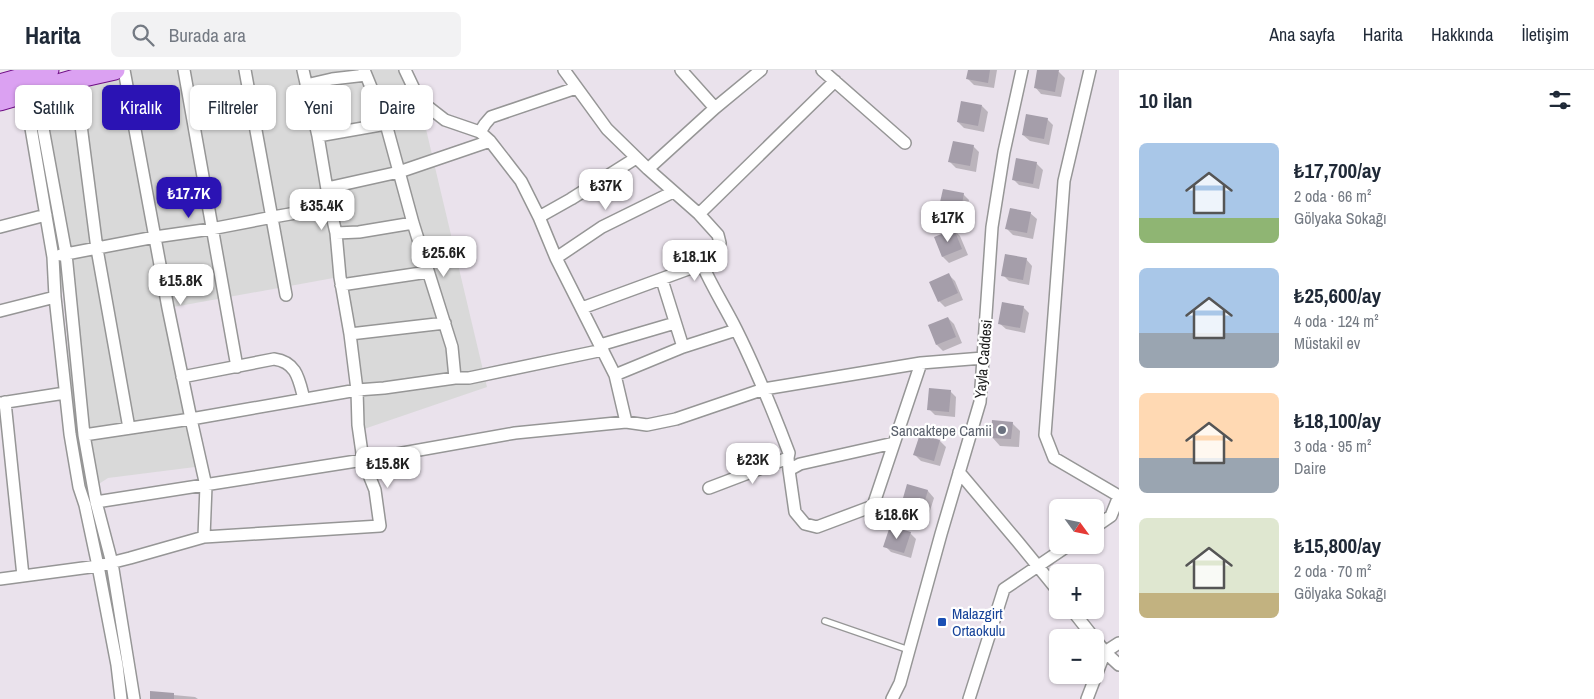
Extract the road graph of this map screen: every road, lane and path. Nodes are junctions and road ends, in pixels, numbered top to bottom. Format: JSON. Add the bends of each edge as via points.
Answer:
{"nodes":[{"id":1,"x":49,"y":70,"type":"edge"},
{"id":2,"x":115,"y":70,"type":"edge"},
{"id":3,"x":124,"y":70,"type":"edge"},
{"id":4,"x":184,"y":70,"type":"edge"},
{"id":5,"x":245,"y":70,"type":"edge"},
{"id":6,"x":303,"y":70,"type":"edge"},
{"id":7,"x":405,"y":70,"type":"edge"},
{"id":8,"x":564,"y":70,"type":"edge"},
{"id":9,"x":681,"y":70,"type":"edge"},
{"id":10,"x":761,"y":70,"type":"edge"},
{"id":11,"x":822,"y":70,"type":"edge"},
{"id":12,"x":1022,"y":70,"type":"edge"},
{"id":13,"x":1090,"y":70,"type":"edge"},
{"id":14,"x":365,"y":72,"type":"edge"},
{"id":15,"x":75,"y":79,"type":"junction"},
{"id":16,"x":835,"y":81,"type":"junction"},
{"id":17,"x":0,"y":84,"type":"edge"},
{"id":18,"x":53,"y":85,"type":"edge"},
{"id":19,"x":306,"y":85,"type":"edge"},
{"id":20,"x":310,"y":85,"type":"edge"},
{"id":21,"x":370,"y":85,"type":"edge"},
{"id":22,"x":576,"y":88,"type":"junction"},
{"id":23,"x":15,"y":96,"type":"edge"},
{"id":24,"x":0,"y":101,"type":"edge"},
{"id":25,"x":715,"y":108,"type":"junction"},
{"id":26,"x":361,"y":128,"type":"edge"},
{"id":27,"x":36,"y":130,"type":"edge"},
{"id":28,"x":39,"y":130,"type":"edge"},
{"id":29,"x":317,"y":130,"type":"edge"},
{"id":30,"x":388,"y":130,"type":"edge"},
{"id":31,"x":480,"y":132,"type":"junction"},
{"id":32,"x":318,"y":136,"type":"junction"},
{"id":33,"x":490,"y":141,"type":"junction"},
{"id":34,"x":905,"y":143,"type":"dead end"},
{"id":35,"x":636,"y":158,"type":"junction"},
{"id":36,"x":648,"y":169,"type":"junction"},
{"id":37,"x":399,"y":172,"type":"junction"},
{"id":38,"x":328,"y":188,"type":"junction"},
{"id":39,"x":673,"y":192,"type":"junction"},
{"id":40,"x":330,"y":207,"type":"junction"},
{"id":41,"x":699,"y":214,"type":"junction"},
{"id":42,"x":46,"y":215,"type":"junction"},
{"id":43,"x":273,"y":216,"type":"junction"},
{"id":44,"x":539,"y":217,"type":"junction"},
{"id":45,"x":412,"y":223,"type":"junction"},
{"id":46,"x":0,"y":227,"type":"edge"},
{"id":47,"x":211,"y":230,"type":"junction"},
{"id":48,"x":336,"y":233,"type":"junction"},
{"id":49,"x":155,"y":237,"type":"junction"},
{"id":50,"x":97,"y":249,"type":"junction"},
{"id":51,"x":66,"y":254,"type":"junction"},
{"id":52,"x":53,"y":257,"type":"junction"},
{"id":53,"x":556,"y":258,"type":"junction"},
{"id":54,"x":702,"y":264,"type":"junction"},
{"id":55,"x":428,"y":272,"type":"junction"},
{"id":56,"x":662,"y":280,"type":"junction"},
{"id":57,"x":341,"y":285,"type":"junction"},
{"id":58,"x":286,"y":295,"type":"dead end"},
{"id":59,"x":56,"y":297,"type":"junction"},
{"id":60,"x":582,"y":308,"type":"junction"},
{"id":61,"x":0,"y":311,"type":"edge"},
{"id":62,"x":445,"y":323,"type":"junction"},
{"id":63,"x":675,"y":323,"type":"junction"},
{"id":64,"x":736,"y":330,"type":"junction"},
{"id":65,"x":350,"y":334,"type":"junction"},
{"id":66,"x":683,"y":347,"type":"junction"},
{"id":67,"x":602,"y":348,"type":"junction"},
{"id":68,"x":983,"y":358,"type":"junction"},
{"id":69,"x":921,"y":362,"type":"junction"},
{"id":70,"x":237,"y":367,"type":"junction"},
{"id":71,"x":615,"y":375,"type":"junction"},
{"id":72,"x":182,"y":377,"type":"junction"},
{"id":73,"x":455,"y":378,"type":"junction"},
{"id":74,"x":764,"y":389,"type":"junction"},
{"id":75,"x":357,"y":390,"type":"junction"},
{"id":76,"x":65,"y":393,"type":"junction"},
{"id":77,"x":304,"y":399,"type":"junction"},
{"id":78,"x":2,"y":402,"type":"edge"},
{"id":79,"x":191,"y":419,"type":"junction"},
{"id":80,"x":626,"y":422,"type":"junction"},
{"id":81,"x":129,"y":428,"type":"junction"},
{"id":82,"x":84,"y":436,"type":"junction"},
{"id":83,"x":894,"y":443,"type":"junction"},
{"id":84,"x":363,"y":460,"type":"junction"},
{"id":85,"x":788,"y":464,"type":"junction"},
{"id":86,"x":959,"y":472,"type":"junction"},
{"id":87,"x":206,"y":486,"type":"junction"},
{"id":88,"x":709,"y":488,"type":"dead end"},
{"id":89,"x":96,"y":502,"type":"junction"},
{"id":90,"x":1104,"y":521,"type":"edge"},
{"id":91,"x":204,"y":537,"type":"junction"},
{"id":92,"x":1056,"y":554,"type":"edge"},
{"id":93,"x":112,"y":562,"type":"junction"},
{"id":94,"x":98,"y":566,"type":"junction"},
{"id":95,"x":1038,"y":566,"type":"junction"},
{"id":96,"x":23,"y":576,"type":"junction"},
{"id":97,"x":0,"y":579,"type":"edge"},
{"id":98,"x":1049,"y":580,"type":"edge"},
{"id":99,"x":1079,"y":619,"type":"edge"},
{"id":100,"x":825,"y":621,"type":"dead end"},
{"id":101,"x":1087,"y":629,"type":"edge"},
{"id":102,"x":1119,"y":643,"type":"edge"},
{"id":103,"x":909,"y":650,"type":"junction"},
{"id":104,"x":1105,"y":652,"type":"junction"},
{"id":105,"x":1119,"y":665,"type":"edge"},
{"id":106,"x":121,"y":699,"type":"edge"},
{"id":107,"x":134,"y":699,"type":"edge"},
{"id":108,"x":892,"y":699,"type":"edge"},
{"id":109,"x":969,"y":699,"type":"edge"},
{"id":110,"x":1087,"y":699,"type":"edge"}],
"edges":[{"from":1,"to":17,"type":"main road"},
{"from":2,"to":15,"type":"main road"},
{"from":3,"to":49,"type":"street"},
{"from":4,"to":47,"type":"street"},
{"from":5,"to":43,"type":"street"},
{"from":6,"to":19,"type":"street"},
{"from":7,"to":31,"type":"street","via":[[415,91],[432,111],[445,120]]},
{"from":8,"to":22,"type":"street"},
{"from":9,"to":25,"type":"street"},
{"from":10,"to":25,"type":"street"},
{"from":11,"to":16,"type":"street"},
{"from":12,"to":68,"type":"street","name":"Yayla Caddesi","via":[[992,227]]},
{"from":13,"to":90,"type":"street","via":[[1064,181],[1045,434],[1054,458],[1119,496],[1111,516]]},
{"from":14,"to":20,"type":"street"},
{"from":14,"to":21,"type":"street"},
{"from":15,"to":18,"type":"main road"},
{"from":15,"to":50,"type":"street"},
{"from":16,"to":34,"type":"street"},
{"from":16,"to":41,"type":"street"},
{"from":22,"to":31,"type":"street","via":[[491,117]]},
{"from":22,"to":35,"type":"street","via":[[607,129]]},
{"from":23,"to":24,"type":"main road"},
{"from":25,"to":36,"type":"street"},
{"from":26,"to":32,"type":"street"},
{"from":27,"to":42,"type":"street"},
{"from":28,"to":51,"type":"street"},
{"from":29,"to":32,"type":"street"},
{"from":30,"to":37,"type":"street"},
{"from":31,"to":33,"type":"street"},
{"from":32,"to":38,"type":"street"},
{"from":33,"to":37,"type":"street"},
{"from":33,"to":44,"type":"street","via":[[521,181]]},
{"from":35,"to":36,"type":"street"},
{"from":35,"to":44,"type":"street"},
{"from":36,"to":39,"type":"street"},
{"from":37,"to":38,"type":"street"},
{"from":37,"to":45,"type":"street"},
{"from":38,"to":40,"type":"street"},
{"from":39,"to":41,"type":"street"},
{"from":39,"to":53,"type":"street","via":[[602,227]]},
{"from":40,"to":43,"type":"street"},
{"from":40,"to":48,"type":"street"},
{"from":41,"to":54,"type":"street","via":[[718,234],[720,243]]},
{"from":42,"to":46,"type":"street"},
{"from":42,"to":52,"type":"street"},
{"from":43,"to":47,"type":"street"},
{"from":43,"to":58,"type":"street"},
{"from":44,"to":53,"type":"street"},
{"from":45,"to":48,"type":"street"},
{"from":45,"to":55,"type":"street"},
{"from":47,"to":49,"type":"street"},
{"from":47,"to":70,"type":"street"},
{"from":48,"to":57,"type":"street"},
{"from":49,"to":50,"type":"street"},
{"from":49,"to":72,"type":"street"},
{"from":50,"to":51,"type":"street"},
{"from":50,"to":81,"type":"street"},
{"from":51,"to":52,"type":"street"},
{"from":51,"to":82,"type":"street"},
{"from":52,"to":59,"type":"street"},
{"from":53,"to":60,"type":"street"},
{"from":54,"to":56,"type":"street"},
{"from":54,"to":64,"type":"street"},
{"from":55,"to":57,"type":"street"},
{"from":55,"to":62,"type":"street"},
{"from":56,"to":60,"type":"street"},
{"from":56,"to":63,"type":"street"},
{"from":57,"to":65,"type":"street"},
{"from":59,"to":61,"type":"street"},
{"from":59,"to":76,"type":"street"},
{"from":60,"to":67,"type":"street"},
{"from":62,"to":65,"type":"street"},
{"from":62,"to":73,"type":"street","via":[[452,347]]},
{"from":63,"to":66,"type":"street"},
{"from":63,"to":67,"type":"street"},
{"from":64,"to":66,"type":"street"},
{"from":64,"to":74,"type":"street"},
{"from":65,"to":75,"type":"street"},
{"from":66,"to":71,"type":"street"},
{"from":67,"to":71,"type":"street"},
{"from":67,"to":73,"type":"street","via":[[468,378]]},
{"from":68,"to":69,"type":"street"},
{"from":68,"to":86,"type":"street","name":"Yayla Caddesi","via":[[980,402]]},
{"from":69,"to":74,"type":"street"},
{"from":69,"to":83,"type":"street"},
{"from":70,"to":72,"type":"street"},
{"from":70,"to":77,"type":"street","via":[[274,359],[286,362],[298,374]]},
{"from":71,"to":80,"type":"street"},
{"from":72,"to":79,"type":"street"},
{"from":73,"to":75,"type":"street"},
{"from":74,"to":80,"type":"street","via":[[676,419],[647,425]]},
{"from":74,"to":85,"type":"street","via":[[789,453]]},
{"from":75,"to":77,"type":"street"},
{"from":75,"to":84,"type":"street"},
{"from":76,"to":78,"type":"street"},
{"from":76,"to":94,"type":"street","via":[[79,486]]},
{"from":77,"to":79,"type":"street"},
{"from":78,"to":96,"type":"street"},
{"from":79,"to":81,"type":"street"},
{"from":79,"to":87,"type":"street"},
{"from":80,"to":84,"type":"street","via":[[515,433]]},
{"from":81,"to":82,"type":"street"},
{"from":82,"to":89,"type":"street"},
{"from":83,"to":85,"type":"street"},
{"from":83,"to":85,"type":"street","via":[[873,506],[817,526],[805,524],[795,512]]},
{"from":84,"to":87,"type":"street"},
{"from":84,"to":91,"type":"street","via":[[375,490],[380,526]]},
{"from":85,"to":88,"type":"street"},
{"from":86,"to":95,"type":"street"},
{"from":86,"to":103,"type":"street","name":"Yayla Caddesi"},
{"from":87,"to":89,"type":"street"},
{"from":87,"to":91,"type":"street"},
{"from":89,"to":93,"type":"street"},
{"from":91,"to":93,"type":"street"},
{"from":92,"to":95,"type":"street"},
{"from":93,"to":94,"type":"street"},
{"from":93,"to":107,"type":"street"},
{"from":94,"to":96,"type":"street"},
{"from":94,"to":106,"type":"street"},
{"from":95,"to":98,"type":"street"},
{"from":95,"to":109,"type":"street","via":[[1004,589]]},
{"from":96,"to":97,"type":"street"},
{"from":99,"to":101,"type":"street"},
{"from":100,"to":103,"type":"lane"},
{"from":102,"to":104,"type":"street"},
{"from":103,"to":108,"type":"street","name":"Yayla Caddesi"},
{"from":104,"to":105,"type":"street"},
{"from":104,"to":110,"type":"street"}]}
